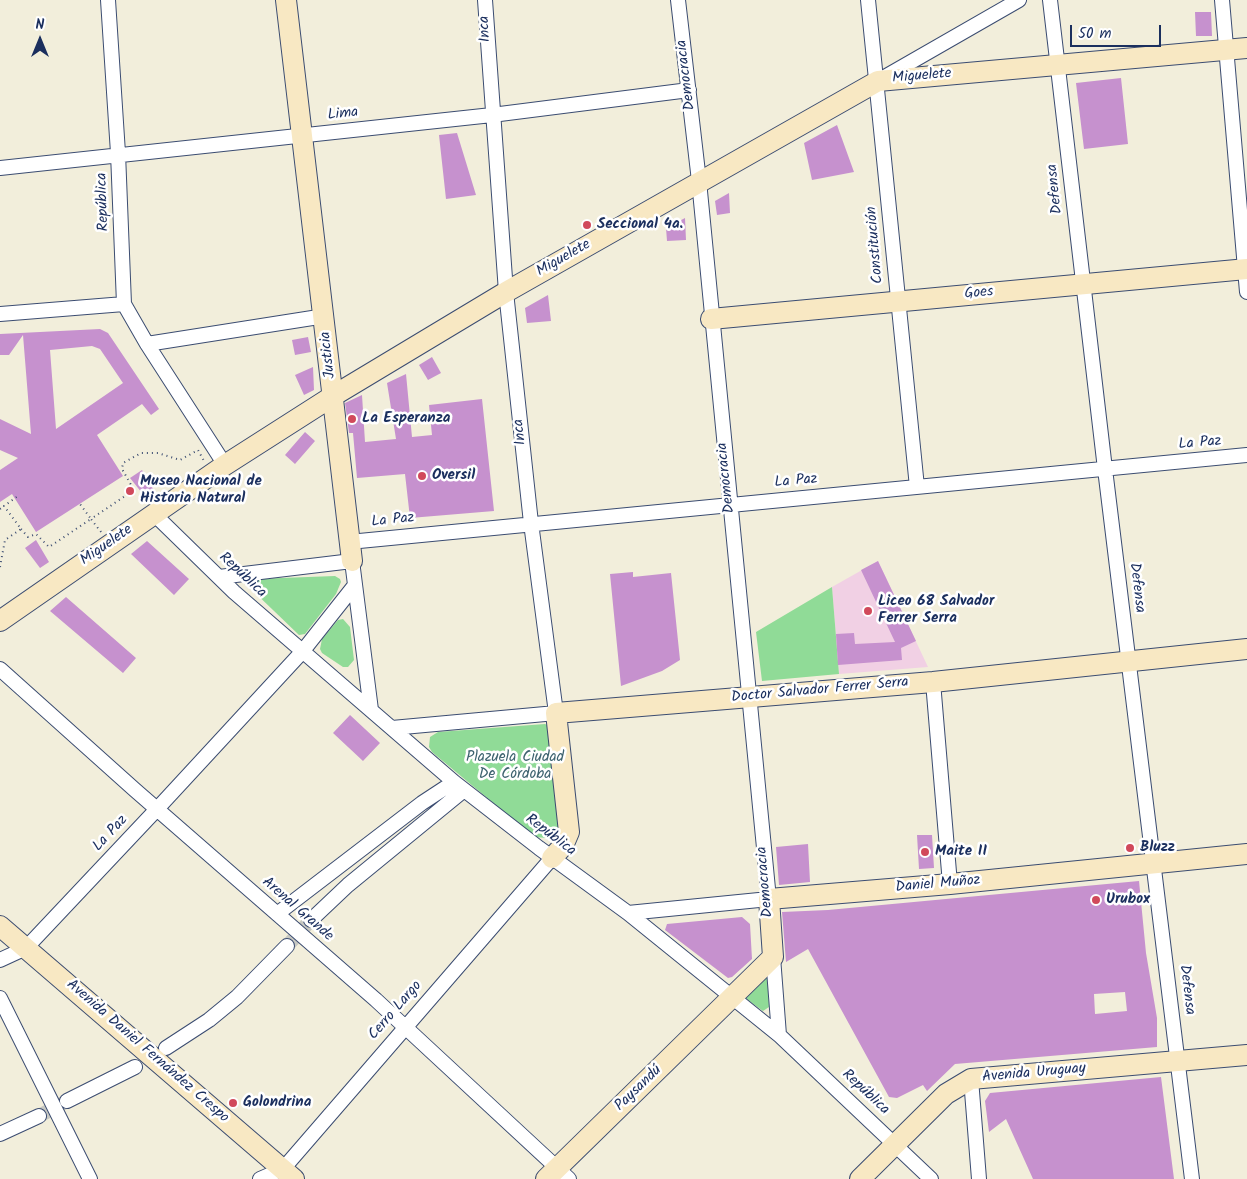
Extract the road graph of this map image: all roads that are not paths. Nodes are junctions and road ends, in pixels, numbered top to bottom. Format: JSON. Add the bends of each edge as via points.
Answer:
{"nodes":[{"id":1,"x":108,"y":0,"type":"edge"},
{"id":2,"x":286,"y":0,"type":"edge"},
{"id":3,"x":485,"y":0,"type":"edge"},
{"id":4,"x":678,"y":0,"type":"edge"},
{"id":5,"x":868,"y":0,"type":"edge"},
{"id":6,"x":1019,"y":0,"type":"edge"},
{"id":7,"x":1050,"y":0,"type":"edge"},
{"id":8,"x":1222,"y":0,"type":"edge"},
{"id":9,"x":1247,"y":48,"type":"edge"},
{"id":10,"x":1227,"y":50,"type":"junction"},
{"id":11,"x":1058,"y":65,"type":"junction"},
{"id":12,"x":878,"y":81,"type":"junction"},
{"id":13,"x":688,"y":90,"type":"junction"},
{"id":14,"x":492,"y":115,"type":"junction"},
{"id":15,"x":302,"y":136,"type":"junction"},
{"id":16,"x":118,"y":153,"type":"junction"},
{"id":17,"x":0,"y":168,"type":"edge"},
{"id":18,"x":698,"y":181,"type":"junction"},
{"id":19,"x":1246,"y":269,"type":"edge"},
{"id":20,"x":1083,"y":284,"type":"junction"},
{"id":21,"x":506,"y":292,"type":"junction"},
{"id":22,"x":1247,"y":292,"type":"edge"},
{"id":23,"x":898,"y":302,"type":"junction"},
{"id":24,"x":124,"y":304,"type":"junction"},
{"id":25,"x":0,"y":314,"type":"edge"},
{"id":26,"x":325,"y":316,"type":"junction"},
{"id":27,"x":712,"y":319,"type":"junction"},
{"id":28,"x":147,"y":344,"type":"junction"},
{"id":29,"x":333,"y":396,"type":"junction"},
{"id":30,"x":1247,"y":455,"type":"edge"},
{"id":31,"x":225,"y":465,"type":"junction"},
{"id":32,"x":1105,"y":469,"type":"junction"},
{"id":33,"x":917,"y":487,"type":"junction"},
{"id":34,"x":730,"y":505,"type":"junction"},
{"id":35,"x":154,"y":514,"type":"junction"},
{"id":36,"x":530,"y":523,"type":"junction"},
{"id":37,"x":350,"y":552,"type":"junction"},
{"id":38,"x":219,"y":577,"type":"junction"},
{"id":39,"x":355,"y":585,"type":"junction"},
{"id":40,"x":0,"y":621,"type":"edge"},
{"id":41,"x":1247,"y":649,"type":"edge"},
{"id":42,"x":302,"y":652,"type":"junction"},
{"id":43,"x":1129,"y":662,"type":"junction"},
{"id":44,"x":0,"y":669,"type":"edge"},
{"id":45,"x":932,"y":682,"type":"junction"},
{"id":46,"x":748,"y":697,"type":"junction"},
{"id":47,"x":371,"y":710,"type":"junction"},
{"id":48,"x":556,"y":713,"type":"junction"},
{"id":49,"x":392,"y":728,"type":"junction"},
{"id":50,"x":459,"y":786,"type":"junction"},
{"id":51,"x":157,"y":809,"type":"junction"},
{"id":52,"x":1247,"y":854,"type":"edge"},
{"id":53,"x":552,"y":858,"type":"junction"},
{"id":54,"x":1154,"y":863,"type":"junction"},
{"id":55,"x":950,"y":884,"type":"junction"},
{"id":56,"x":768,"y":899,"type":"junction"},
{"id":57,"x":628,"y":913,"type":"junction"},
{"id":58,"x":277,"y":914,"type":"junction"},
{"id":59,"x":311,"y":920,"type":"tunnel mouth"},
{"id":60,"x":0,"y":926,"type":"edge"},
{"id":61,"x":287,"y":946,"type":"tunnel mouth"},
{"id":62,"x":26,"y":948,"type":"junction"},
{"id":63,"x":773,"y":957,"type":"junction"},
{"id":64,"x":0,"y":960,"type":"edge"},
{"id":65,"x":0,"y":998,"type":"edge"},
{"id":66,"x":732,"y":998,"type":"junction"},
{"id":67,"x":404,"y":1026,"type":"junction"},
{"id":68,"x":779,"y":1034,"type":"junction"},
{"id":69,"x":166,"y":1048,"type":"dead end"},
{"id":70,"x":1247,"y":1055,"type":"edge"},
{"id":71,"x":1179,"y":1061,"type":"junction"},
{"id":72,"x":135,"y":1067,"type":"dead end"},
{"id":73,"x":971,"y":1079,"type":"junction"},
{"id":74,"x":67,"y":1101,"type":"tunnel mouth"},
{"id":75,"x":39,"y":1116,"type":"tunnel mouth"},
{"id":76,"x":0,"y":1134,"type":"edge"},
{"id":77,"x":895,"y":1144,"type":"junction"},
{"id":78,"x":288,"y":1174,"type":"edge"},
{"id":79,"x":557,"y":1175,"type":"edge"},
{"id":80,"x":90,"y":1179,"type":"edge"},
{"id":81,"x":260,"y":1179,"type":"edge"},
{"id":82,"x":860,"y":1179,"type":"edge"},
{"id":83,"x":931,"y":1179,"type":"edge"},
{"id":84,"x":979,"y":1179,"type":"edge"},
{"id":85,"x":1192,"y":1179,"type":"edge"}],
"edges":[{"from":1,"to":16,"type":"street","name":"República"},
{"from":2,"to":15,"type":"street","name":"Justicia"},
{"from":3,"to":14,"type":"street","name":"Inca"},
{"from":4,"to":13,"type":"street","name":"Democracia"},
{"from":5,"to":12,"type":"street","name":"Constitución"},
{"from":6,"to":12,"type":"street"},
{"from":7,"to":11,"type":"street","name":"Defensa"},
{"from":8,"to":10,"type":"street"},
{"from":9,"to":10,"type":"street","name":"Miguelete"},
{"from":10,"to":11,"type":"street","name":"Miguelete"},
{"from":10,"to":19,"type":"street"},
{"from":11,"to":12,"type":"street","name":"Miguelete"},
{"from":11,"to":20,"type":"street","name":"Defensa"},
{"from":12,"to":18,"type":"street","name":"Miguelete"},
{"from":12,"to":23,"type":"street","name":"Constitución"},
{"from":13,"to":14,"type":"street","name":"Lima"},
{"from":13,"to":18,"type":"street","name":"Democracia"},
{"from":14,"to":15,"type":"street","name":"Lima"},
{"from":14,"to":21,"type":"street","name":"Inca"},
{"from":15,"to":16,"type":"street","name":"Lima"},
{"from":15,"to":26,"type":"street","name":"Justicia"},
{"from":16,"to":17,"type":"street","name":"Lima"},
{"from":16,"to":24,"type":"street","name":"República"},
{"from":18,"to":21,"type":"street","name":"Miguelete"},
{"from":18,"to":27,"type":"street","name":"Democracia"},
{"from":19,"to":20,"type":"street","name":"Goes"},
{"from":19,"to":22,"type":"street"},
{"from":20,"to":23,"type":"street","name":"Goes"},
{"from":20,"to":32,"type":"street","name":"Defensa"},
{"from":21,"to":29,"type":"street","name":"Miguelete"},
{"from":21,"to":36,"type":"street","name":"Inca"},
{"from":23,"to":27,"type":"street","name":"Goes"},
{"from":23,"to":33,"type":"street","name":"Constitución"},
{"from":24,"to":25,"type":"street"},
{"from":24,"to":28,"type":"street","name":"República"},
{"from":26,"to":28,"type":"street"},
{"from":26,"to":29,"type":"street","name":"Justicia"},
{"from":27,"to":34,"type":"street","name":"Democracia"},
{"from":28,"to":31,"type":"street","name":"República"},
{"from":29,"to":31,"type":"street","name":"Miguelete"},
{"from":29,"to":37,"type":"street","name":"Justicia"},
{"from":30,"to":32,"type":"street","name":"La Paz"},
{"from":31,"to":35,"type":"street","name":"Miguelete"},
{"from":32,"to":33,"type":"street","name":"La Paz"},
{"from":32,"to":43,"type":"street","name":"Defensa"},
{"from":33,"to":34,"type":"street","name":"La Paz"},
{"from":34,"to":36,"type":"street","name":"La Paz"},
{"from":34,"to":46,"type":"street","name":"Democracia"},
{"from":35,"to":38,"type":"street","name":"República"},
{"from":35,"to":40,"type":"street","name":"Miguelete"},
{"from":36,"to":37,"type":"street","name":"La Paz"},
{"from":36,"to":48,"type":"street","name":"Inca"},
{"from":37,"to":38,"type":"street","name":"La Paz"},
{"from":37,"to":39,"type":"street","name":"Justicia"},
{"from":38,"to":42,"type":"street","name":"República"},
{"from":39,"to":42,"type":"street","name":"La Paz"},
{"from":39,"to":47,"type":"street","name":"Justicia"},
{"from":41,"to":43,"type":"street","name":"Doctor Salvador Ferrer Serra"},
{"from":42,"to":47,"type":"street","name":"República"},
{"from":42,"to":51,"type":"street","name":"La Paz"},
{"from":43,"to":45,"type":"street","name":"Doctor Salvador Ferrer Serra"},
{"from":43,"to":54,"type":"street","name":"Defensa"},
{"from":44,"to":51,"type":"street","name":"Arenal Grande"},
{"from":45,"to":46,"type":"street","name":"Doctor Salvador Ferrer Serra"},
{"from":45,"to":55,"type":"street"},
{"from":46,"to":48,"type":"street","name":"Doctor Salvador Ferrer Serra"},
{"from":46,"to":56,"type":"street","name":"Democracia"},
{"from":47,"to":49,"type":"street","name":"República"},
{"from":48,"to":49,"type":"street","name":"Doctor Salvador Ferrer Serra"},
{"from":48,"to":53,"type":"street","name":"Inca","via":[[569,832],[563,846]]},
{"from":49,"to":50,"type":"street","name":"República"},
{"from":50,"to":53,"type":"street","name":"República"},
{"from":50,"to":58,"type":"street","via":[[414,809]]},
{"from":50,"to":59,"type":"street"},
{"from":51,"to":58,"type":"street","name":"Arenal Grande"},
{"from":51,"to":62,"type":"street","name":"La Paz"},
{"from":52,"to":54,"type":"street","name":"Daniel Muñoz"},
{"from":53,"to":57,"type":"street","name":"República"},
{"from":53,"to":67,"type":"street","name":"Cerro Largo"},
{"from":54,"to":55,"type":"street","name":"Daniel Muñoz"},
{"from":54,"to":71,"type":"street","name":"Defensa"},
{"from":55,"to":56,"type":"street","name":"Daniel Muñoz"},
{"from":56,"to":57,"type":"street","name":"Daniel Muñoz"},
{"from":56,"to":63,"type":"street","name":"Democracia"},
{"from":57,"to":66,"type":"street","name":"República"},
{"from":58,"to":67,"type":"street","name":"Arenal Grande"},
{"from":60,"to":62,"type":"street","name":"Avenida Daniel Fernández Crespo"},
{"from":61,"to":69,"type":"street","via":[[237,997]]},
{"from":62,"to":64,"type":"street","name":"La Paz"},
{"from":62,"to":78,"type":"street","name":"Avenida Daniel Fernández Crespo"},
{"from":63,"to":66,"type":"street"},
{"from":63,"to":68,"type":"street","name":"Democracia"},
{"from":65,"to":80,"type":"street"},
{"from":66,"to":68,"type":"street","name":"República"},
{"from":66,"to":79,"type":"street","name":"Paysandú"},
{"from":67,"to":78,"type":"street","name":"Cerro Largo"},
{"from":67,"to":79,"type":"street","name":"Arenal Grande"},
{"from":68,"to":77,"type":"street","name":"República"},
{"from":70,"to":71,"type":"street","name":"Avenida Uruguay"},
{"from":71,"to":73,"type":"street","name":"Avenida Uruguay"},
{"from":71,"to":85,"type":"street","name":"Defensa"},
{"from":72,"to":74,"type":"street"},
{"from":73,"to":77,"type":"street","name":"Avenida Uruguay","via":[[946,1094]]},
{"from":73,"to":84,"type":"street"},
{"from":75,"to":76,"type":"street"},
{"from":77,"to":82,"type":"street","name":"Avenida Uruguay"},
{"from":77,"to":83,"type":"street","name":"República"},
{"from":78,"to":81,"type":"street","name":"Cerro Largo"}]}
